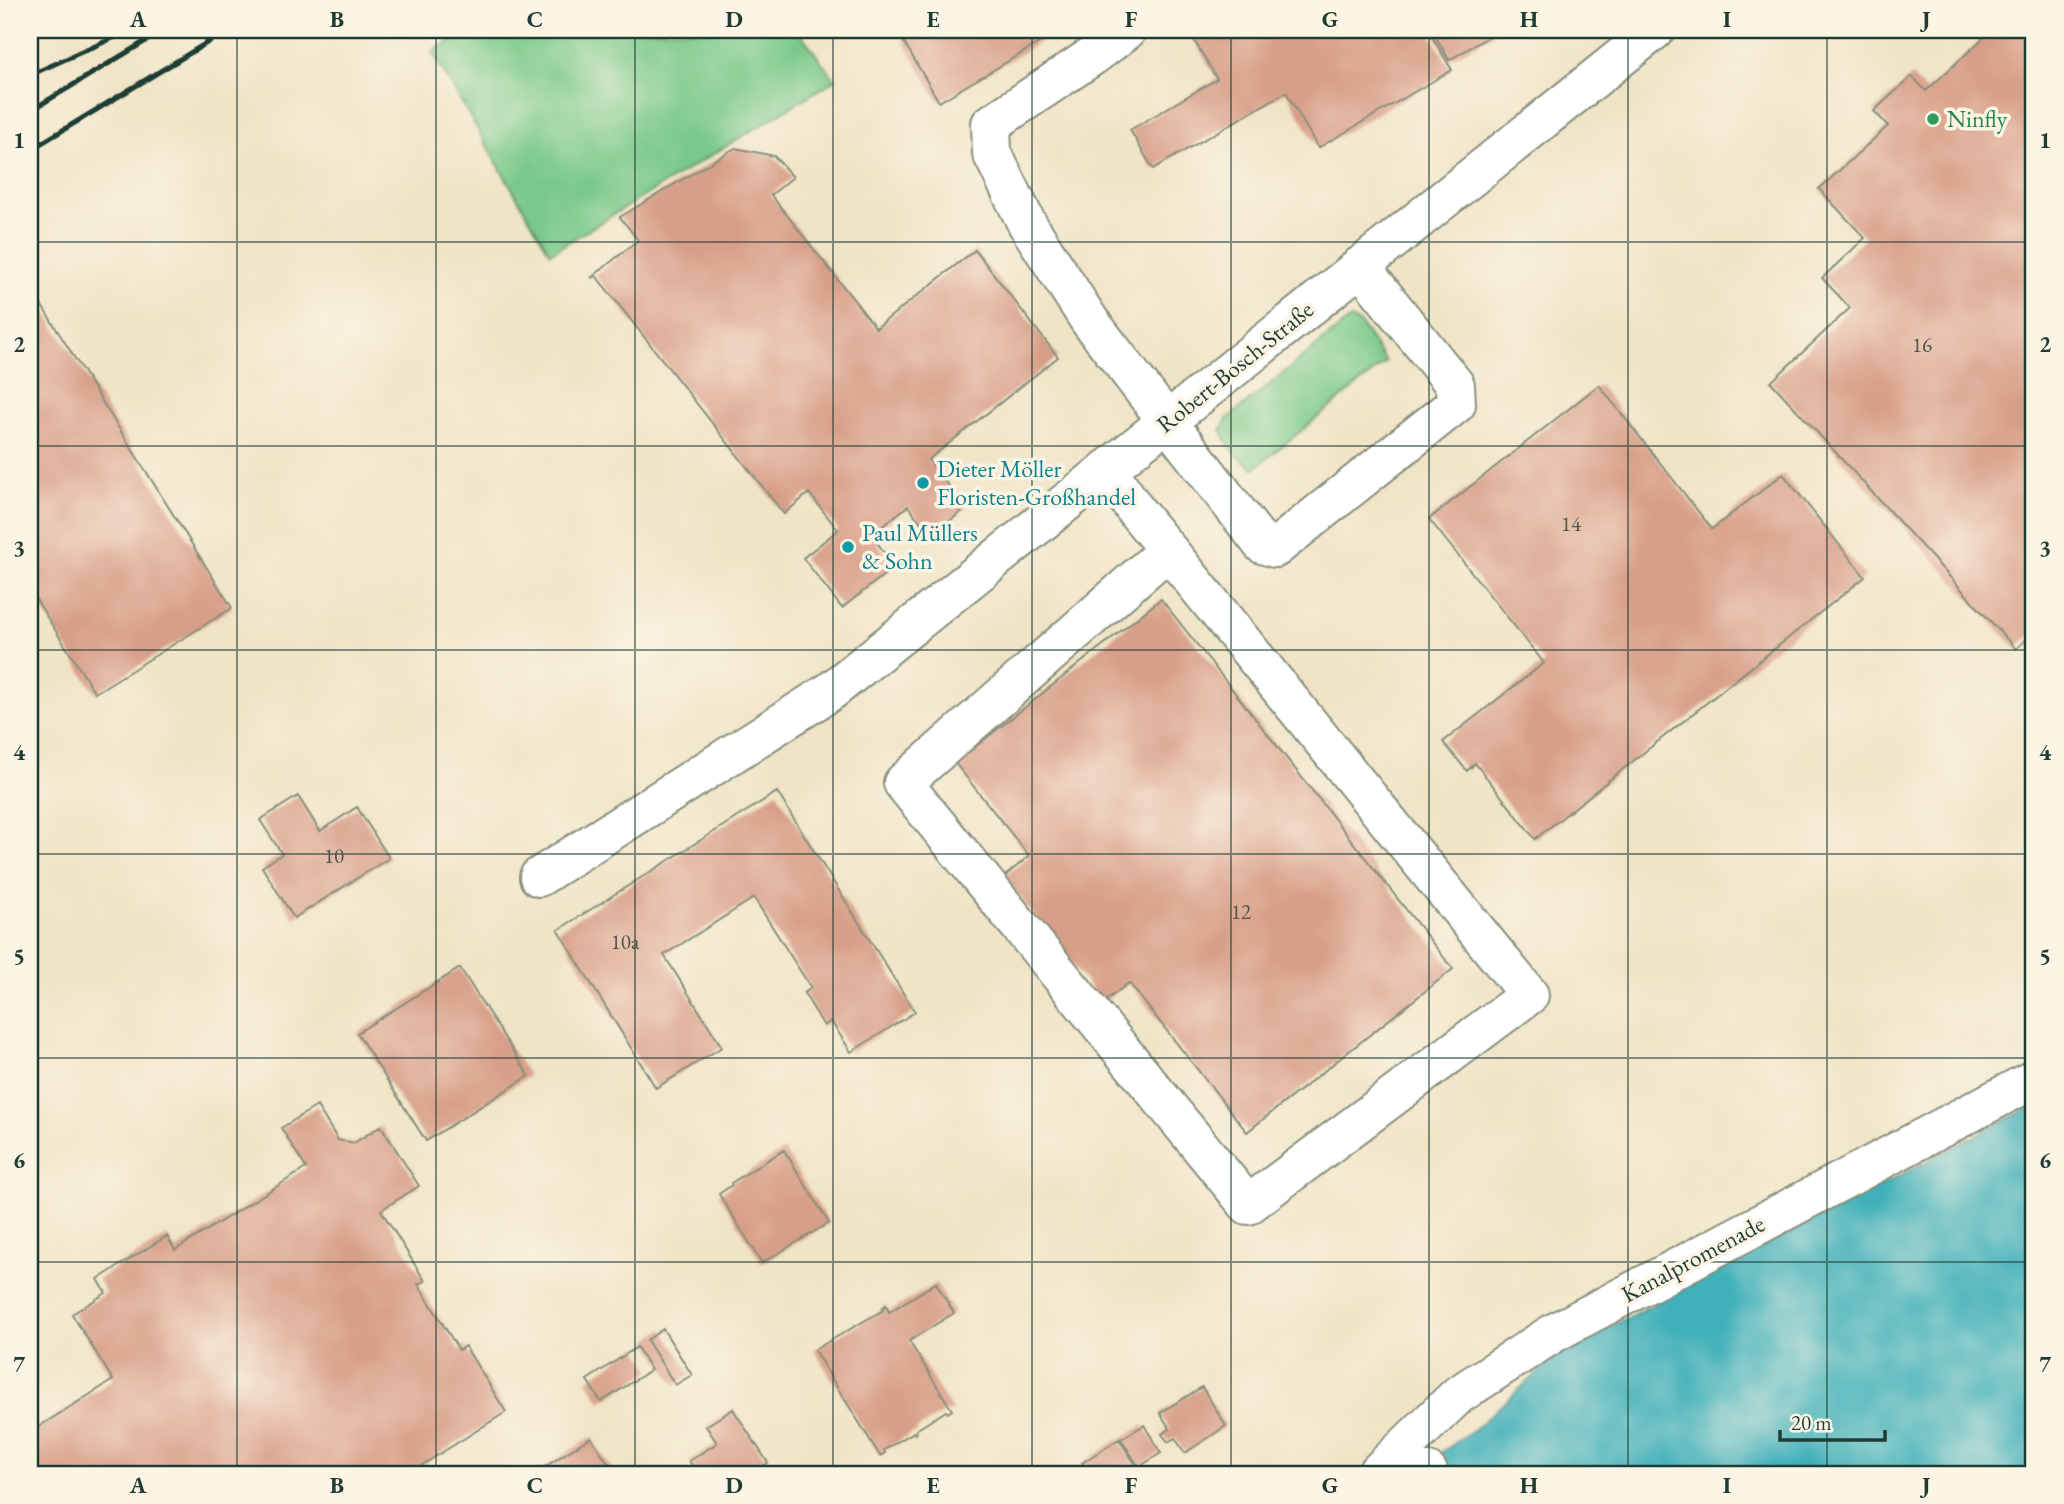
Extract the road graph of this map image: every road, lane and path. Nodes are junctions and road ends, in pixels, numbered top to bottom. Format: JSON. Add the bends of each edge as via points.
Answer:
{"nodes":[{"id":1,"x":1127,"y":30,"type":"edge"},
{"id":2,"x":1655,"y":30,"type":"edge"},
{"id":3,"x":1360,"y":266,"type":"junction"},
{"id":4,"x":1167,"y":422,"type":"junction"},
{"id":5,"x":1108,"y":469,"type":"junction"},
{"id":6,"x":1168,"y":550,"type":"junction"},
{"id":7,"x":539,"y":877,"type":"dead end"},
{"id":8,"x":2034,"y":1079,"type":"edge"},
{"id":9,"x":1376,"y":1474,"type":"edge"}],
"edges":[{"from":1,"to":4,"type":"street","via":[[991,124],[992,153],[1026,222],[1089,320]]},
{"from":2,"to":3,"type":"street","name":"Robert-Bosch-Straße"},
{"from":3,"to":4,"type":"street","name":"Robert-Bosch-Straße"},
{"from":3,"to":4,"type":"street","via":[[1455,385],[1456,404],[1275,548],[1262,544]]},
{"from":4,"to":5,"type":"street","name":"Robert-Bosch-Straße"},
{"from":5,"to":6,"type":"street"},
{"from":5,"to":7,"type":"street","name":"Robert-Bosch-Straße","via":[[814,703]]},
{"from":6,"to":6,"type":"street","via":[[1528,995],[1248,1205],[903,783]]},
{"from":8,"to":9,"type":"street","name":"Kanalpromenade","via":[[1552,1334],[1458,1395]]}]}
